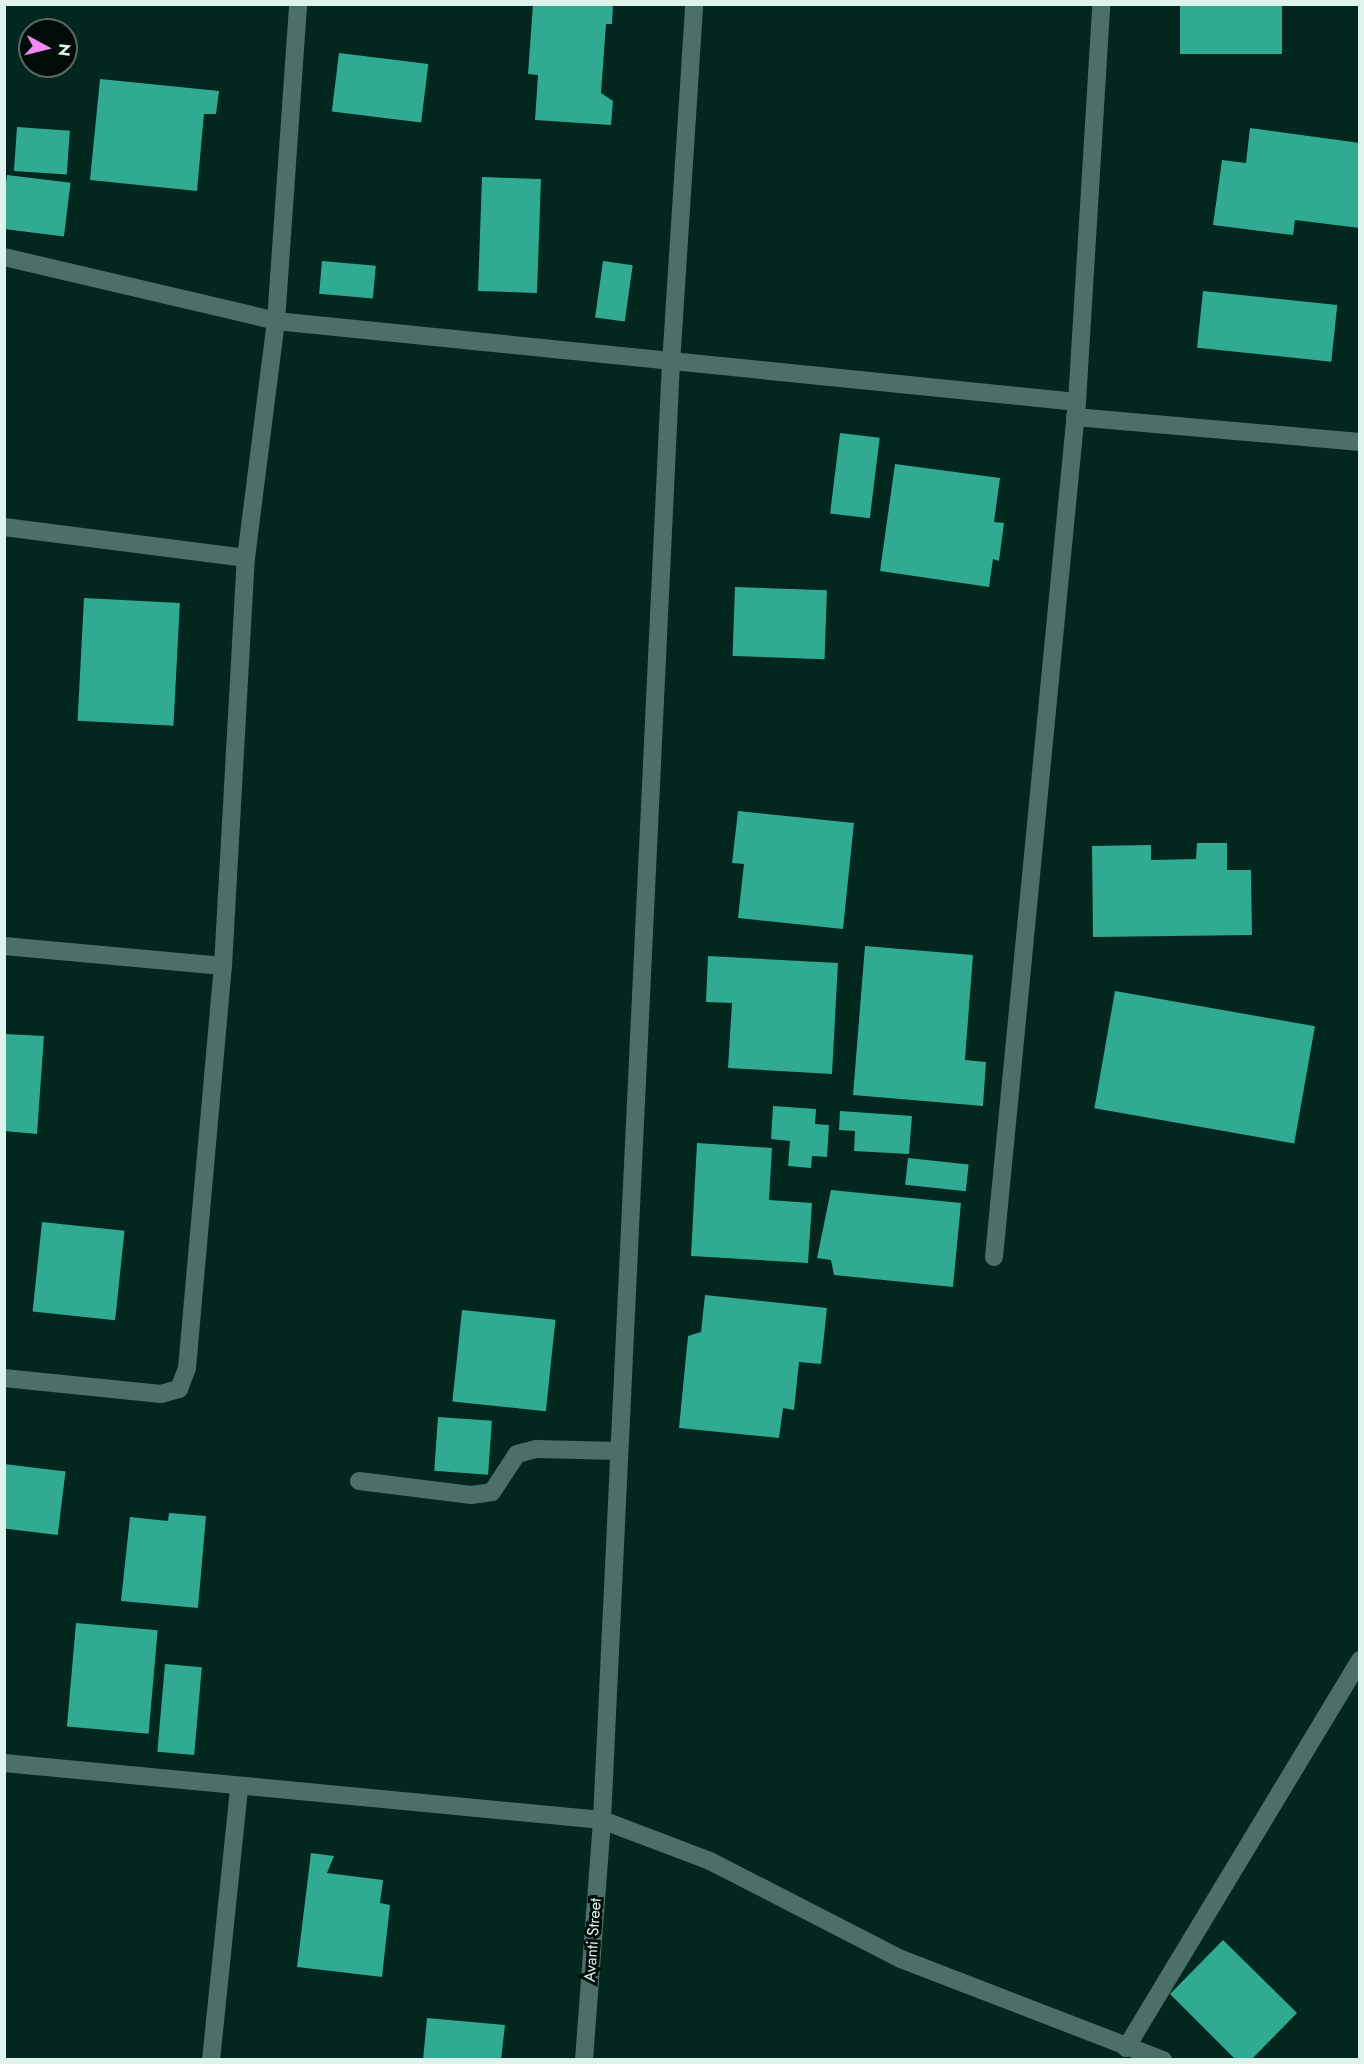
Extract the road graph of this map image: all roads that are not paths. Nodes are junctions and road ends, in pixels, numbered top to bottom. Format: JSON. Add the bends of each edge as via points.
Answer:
{"nodes":[{"id":1,"x":298,"y":4,"type":"edge"},
{"id":2,"x":694,"y":4,"type":"edge"},
{"id":3,"x":1101,"y":4,"type":"edge"},
{"id":4,"x":4,"y":257,"type":"edge"},
{"id":5,"x":276,"y":321,"type":"junction"},
{"id":6,"x":671,"y":364,"type":"junction"},
{"id":7,"x":1076,"y":409,"type":"junction"},
{"id":8,"x":1359,"y":442,"type":"edge"},
{"id":9,"x":4,"y":527,"type":"edge"},
{"id":10,"x":246,"y":558,"type":"junction"},
{"id":11,"x":4,"y":946,"type":"edge"},
{"id":12,"x":223,"y":966,"type":"junction"},
{"id":13,"x":994,"y":1257,"type":"dead end"},
{"id":14,"x":4,"y":1378,"type":"edge"},
{"id":15,"x":619,"y":1451,"type":"junction"},
{"id":16,"x":360,"y":1481,"type":"dead end"},
{"id":17,"x":1359,"y":1660,"type":"edge"},
{"id":18,"x":4,"y":1763,"type":"edge"},
{"id":19,"x":239,"y":1788,"type":"junction"},
{"id":20,"x":602,"y":1820,"type":"junction"},
{"id":21,"x":1126,"y":2048,"type":"junction"},
{"id":22,"x":211,"y":2060,"type":"edge"},
{"id":23,"x":584,"y":2060,"type":"edge"},
{"id":24,"x":1163,"y":2060,"type":"edge"}],
"edges":[{"from":1,"to":5,"type":"street"},
{"from":2,"to":6,"type":"street","name":"Avanti Street"},
{"from":3,"to":7,"type":"street"},
{"from":4,"to":5,"type":"street"},
{"from":5,"to":6,"type":"street"},
{"from":5,"to":10,"type":"street"},
{"from":6,"to":7,"type":"street"},
{"from":6,"to":15,"type":"street","name":"Avanti Street"},
{"from":7,"to":8,"type":"street"},
{"from":7,"to":13,"type":"street"},
{"from":9,"to":10,"type":"street"},
{"from":10,"to":12,"type":"street"},
{"from":11,"to":12,"type":"street"},
{"from":12,"to":14,"type":"street","via":[[187,1368],[179,1389],[161,1394]]},
{"from":15,"to":16,"type":"street","via":[[536,1449],[517,1454],[492,1492],[471,1494]]},
{"from":15,"to":20,"type":"street","name":"Avanti Street"},
{"from":17,"to":21,"type":"street"},
{"from":18,"to":19,"type":"street"},
{"from":19,"to":20,"type":"street"},
{"from":19,"to":22,"type":"street"},
{"from":20,"to":21,"type":"street","via":[[710,1861],[901,1959]]},
{"from":20,"to":23,"type":"street","name":"Avanti Street"},
{"from":21,"to":24,"type":"street"}]}
